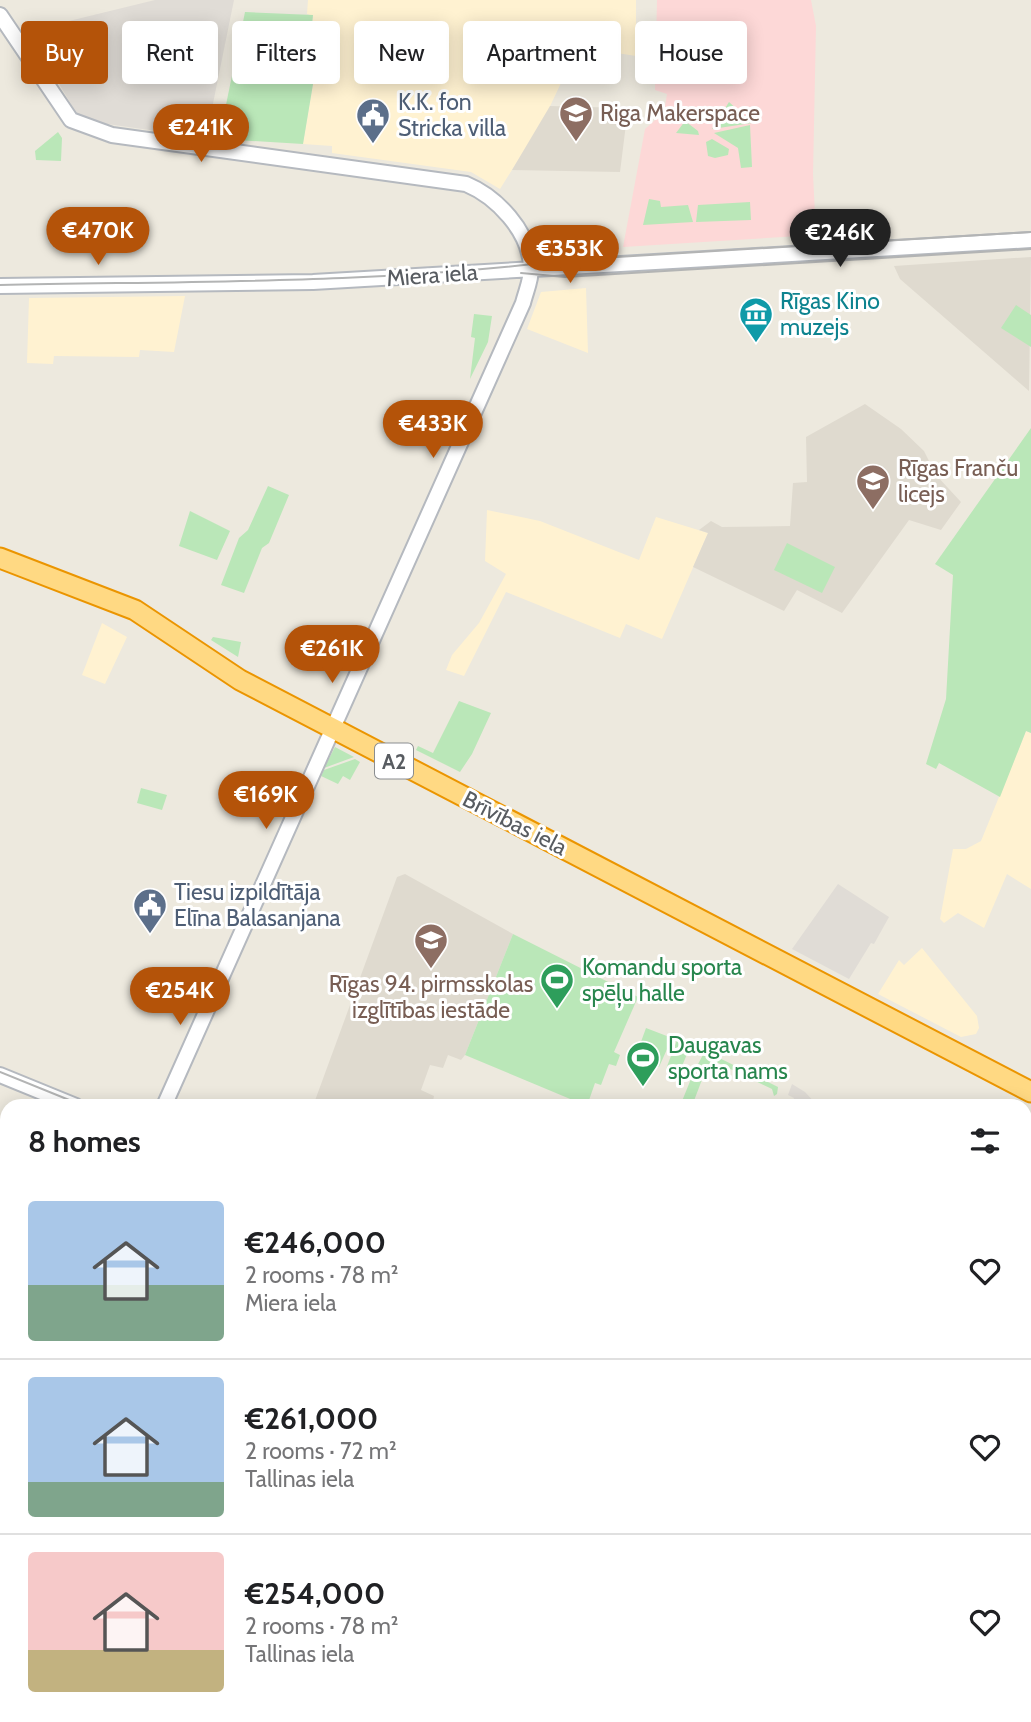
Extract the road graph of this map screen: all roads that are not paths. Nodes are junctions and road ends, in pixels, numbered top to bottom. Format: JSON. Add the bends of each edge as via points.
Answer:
{"nodes":[{"id":1,"x":0,"y":15,"type":"edge"},
{"id":2,"x":1031,"y":240,"type":"edge"},
{"id":3,"x":531,"y":270,"type":"junction"},
{"id":4,"x":0,"y":286,"type":"edge"},
{"id":5,"x":0,"y":558,"type":"edge"},
{"id":6,"x":331,"y":728,"type":"junction"},
{"id":7,"x":0,"y":1075,"type":"edge"},
{"id":8,"x":1031,"y":1092,"type":"edge"},
{"id":9,"x":59,"y":1099,"type":"edge"},
{"id":10,"x":167,"y":1099,"type":"edge"}],
"edges":[{"from":1,"to":3,"type":"street","via":[[71,120],[112,135],[466,184],[495,202],[517,227],[528,247]]},
{"from":2,"to":3,"type":"street","name":"Miera iela"},
{"from":3,"to":4,"type":"street","name":"Miera iela","via":[[313,282]]},
{"from":3,"to":6,"type":"street","via":[[523,303]]},
{"from":5,"to":6,"type":"highway","name":"Brīvības iela","number":"A2","via":[[148,617],[240,680]]},
{"from":6,"to":8,"type":"highway","name":"Brīvības iela","number":"A2"},
{"from":6,"to":10,"type":"street"},
{"from":7,"to":9,"type":"street"}]}
